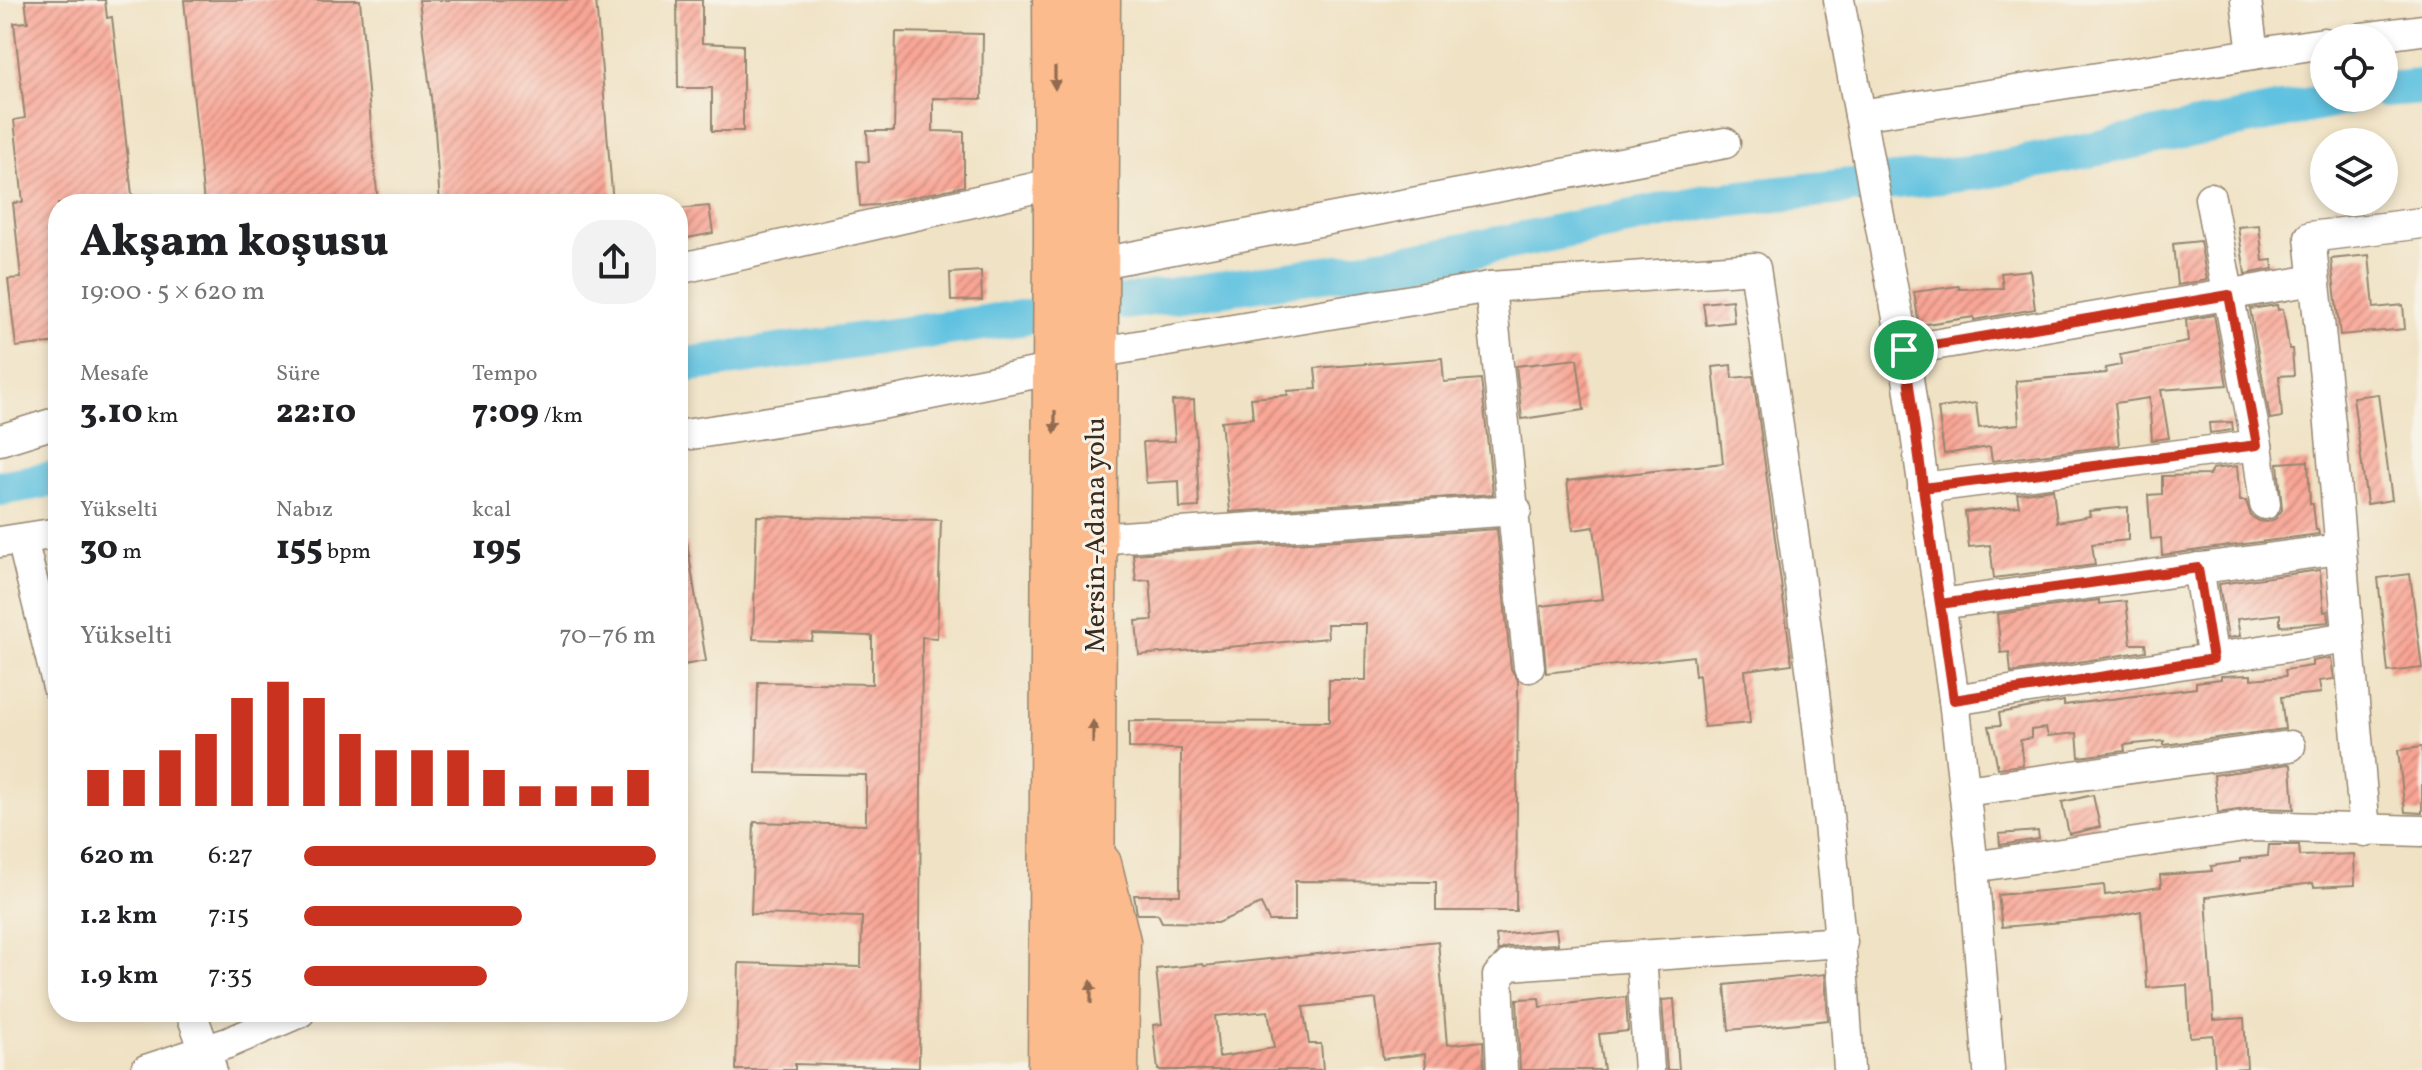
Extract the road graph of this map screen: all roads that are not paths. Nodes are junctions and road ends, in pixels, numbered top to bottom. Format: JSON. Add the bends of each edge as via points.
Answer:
{"nodes":[{"id":1,"x":1055,"y":0,"type":"edge"},
{"id":2,"x":1098,"y":0,"type":"edge"},
{"id":3,"x":1108,"y":0,"type":"edge"},
{"id":4,"x":1839,"y":0,"type":"edge"},
{"id":5,"x":2246,"y":0,"type":"edge"},
{"id":6,"x":2422,"y":30,"type":"edge"},
{"id":7,"x":2398,"y":33,"type":"edge"},
{"id":8,"x":2310,"y":45,"type":"edge"},
{"id":9,"x":2253,"y":53,"type":"junction"},
{"id":10,"x":1860,"y":115,"type":"junction"},
{"id":11,"x":1725,"y":143,"type":"dead end"},
{"id":12,"x":1056,"y":183,"type":"junction"},
{"id":13,"x":2210,"y":198,"type":"dead end"},
{"id":14,"x":2422,"y":223,"type":"edge"},
{"id":15,"x":1095,"y":250,"type":"junction"},
{"id":16,"x":688,"y":267,"type":"edge"},
{"id":17,"x":2314,"y":280,"type":"junction"},
{"id":18,"x":1490,"y":287,"type":"junction"},
{"id":19,"x":2229,"y":295,"type":"junction"},
{"id":20,"x":1904,"y":350,"type":"junction"},
{"id":21,"x":1095,"y":353,"type":"junction"},
{"id":22,"x":1055,"y":369,"type":"junction"},
{"id":23,"x":48,"y":425,"type":"edge"},
{"id":24,"x":688,"y":434,"type":"edge"},
{"id":25,"x":0,"y":440,"type":"edge"},
{"id":26,"x":2257,"y":445,"type":"junction"},
{"id":27,"x":1923,"y":488,"type":"junction"},
{"id":28,"x":2265,"y":504,"type":"dead end"},
{"id":29,"x":1514,"y":510,"type":"junction"},
{"id":30,"x":48,"y":534,"type":"edge"},
{"id":31,"x":1094,"y":539,"type":"junction"},
{"id":32,"x":11,"y":540,"type":"edge"},
{"id":33,"x":2340,"y":549,"type":"junction"},
{"id":34,"x":2198,"y":568,"type":"junction"},
{"id":35,"x":1940,"y":604,"type":"junction"},
{"id":36,"x":2348,"y":637,"type":"junction"},
{"id":37,"x":48,"y":656,"type":"edge"},
{"id":38,"x":2213,"y":659,"type":"junction"},
{"id":39,"x":1529,"y":667,"type":"dead end"},
{"id":40,"x":1954,"y":700,"type":"junction"},
{"id":41,"x":2290,"y":746,"type":"dead end"},
{"id":42,"x":1965,"y":791,"type":"junction"},
{"id":43,"x":1072,"y":822,"type":"junction"},
{"id":44,"x":2365,"y":831,"type":"junction"},
{"id":45,"x":2422,"y":831,"type":"edge"},
{"id":46,"x":1973,"y":867,"type":"junction"},
{"id":47,"x":1842,"y":942,"type":"junction"},
{"id":48,"x":1641,"y":956,"type":"junction"},
{"id":49,"x":195,"y":1022,"type":"edge"},
{"id":50,"x":281,"y":1022,"type":"edge"},
{"id":51,"x":208,"y":1060,"type":"edge"},
{"id":52,"x":146,"y":1070,"type":"edge"},
{"id":53,"x":1032,"y":1070,"type":"edge"},
{"id":54,"x":1050,"y":1070,"type":"edge"},
{"id":55,"x":1091,"y":1070,"type":"edge"},
{"id":56,"x":1119,"y":1070,"type":"edge"},
{"id":57,"x":1502,"y":1070,"type":"edge"},
{"id":58,"x":1649,"y":1070,"type":"edge"},
{"id":59,"x":1849,"y":1070,"type":"edge"},
{"id":60,"x":1989,"y":1070,"type":"edge"}],
"edges":[{"from":1,"to":12,"type":"highway","name":"Mersin-Adana yolu","one_way":true},
{"from":2,"to":15,"type":"highway","name":"Mersin-Adana yolu"},
{"from":3,"to":15,"type":"highway"},
{"from":4,"to":10,"type":"street"},
{"from":5,"to":9,"type":"street"},
{"from":6,"to":7,"type":"street"},
{"from":8,"to":9,"type":"street"},
{"from":9,"to":10,"type":"street"},
{"from":10,"to":20,"type":"street"},
{"from":11,"to":15,"type":"street"},
{"from":12,"to":16,"type":"street"},
{"from":12,"to":22,"type":"highway","name":"Mersin-Adana yolu"},
{"from":13,"to":19,"type":"street"},
{"from":14,"to":17,"type":"street","via":[[2310,237]]},
{"from":15,"to":21,"type":"highway","name":"Mersin-Adana yolu"},
{"from":17,"to":19,"type":"street"},
{"from":17,"to":33,"type":"street"},
{"from":18,"to":21,"type":"street"},
{"from":18,"to":29,"type":"street"},
{"from":18,"to":47,"type":"street","via":[[1755,268],[1805,613]]},
{"from":19,"to":20,"type":"street"},
{"from":19,"to":26,"type":"street"},
{"from":20,"to":27,"type":"street"},
{"from":21,"to":31,"type":"highway","name":"Mersin-Adana yolu"},
{"from":22,"to":24,"type":"street","via":[[866,407]]},
{"from":22,"to":43,"type":"highway","name":"Mersin-Adana yolu","one_way":true},
{"from":23,"to":25,"type":"street"},
{"from":26,"to":27,"type":"street"},
{"from":26,"to":28,"type":"street"},
{"from":27,"to":35,"type":"street"},
{"from":29,"to":31,"type":"street"},
{"from":29,"to":39,"type":"street"},
{"from":30,"to":32,"type":"street"},
{"from":43,"to":31,"type":"highway","name":"Mersin-Adana yolu","one_way":true},
{"from":32,"to":37,"type":"street"},
{"from":33,"to":34,"type":"street"},
{"from":33,"to":36,"type":"street"},
{"from":34,"to":35,"type":"street"},
{"from":34,"to":38,"type":"street"},
{"from":35,"to":40,"type":"street"},
{"from":36,"to":38,"type":"street"},
{"from":36,"to":44,"type":"street"},
{"from":38,"to":40,"type":"street"},
{"from":40,"to":42,"type":"street"},
{"from":41,"to":42,"type":"street"},
{"from":42,"to":46,"type":"street"},
{"from":43,"to":53,"type":"main road","via":[[1033,992]]},
{"from":43,"to":54,"type":"highway","name":"Mersin-Adana yolu"},
{"from":55,"to":43,"type":"highway","name":"Mersin-Adana yolu","one_way":true},
{"from":43,"to":56,"type":"main road","via":[[1121,941]]},
{"from":44,"to":45,"type":"street"},
{"from":44,"to":46,"type":"street","via":[[2251,826]]},
{"from":46,"to":60,"type":"street"},
{"from":47,"to":48,"type":"street"},
{"from":47,"to":59,"type":"street"},
{"from":48,"to":57,"type":"street","via":[[1509,965],[1498,976]]},
{"from":48,"to":58,"type":"street"},
{"from":49,"to":51,"type":"street"},
{"from":50,"to":51,"type":"street"},
{"from":51,"to":52,"type":"street"}]}
